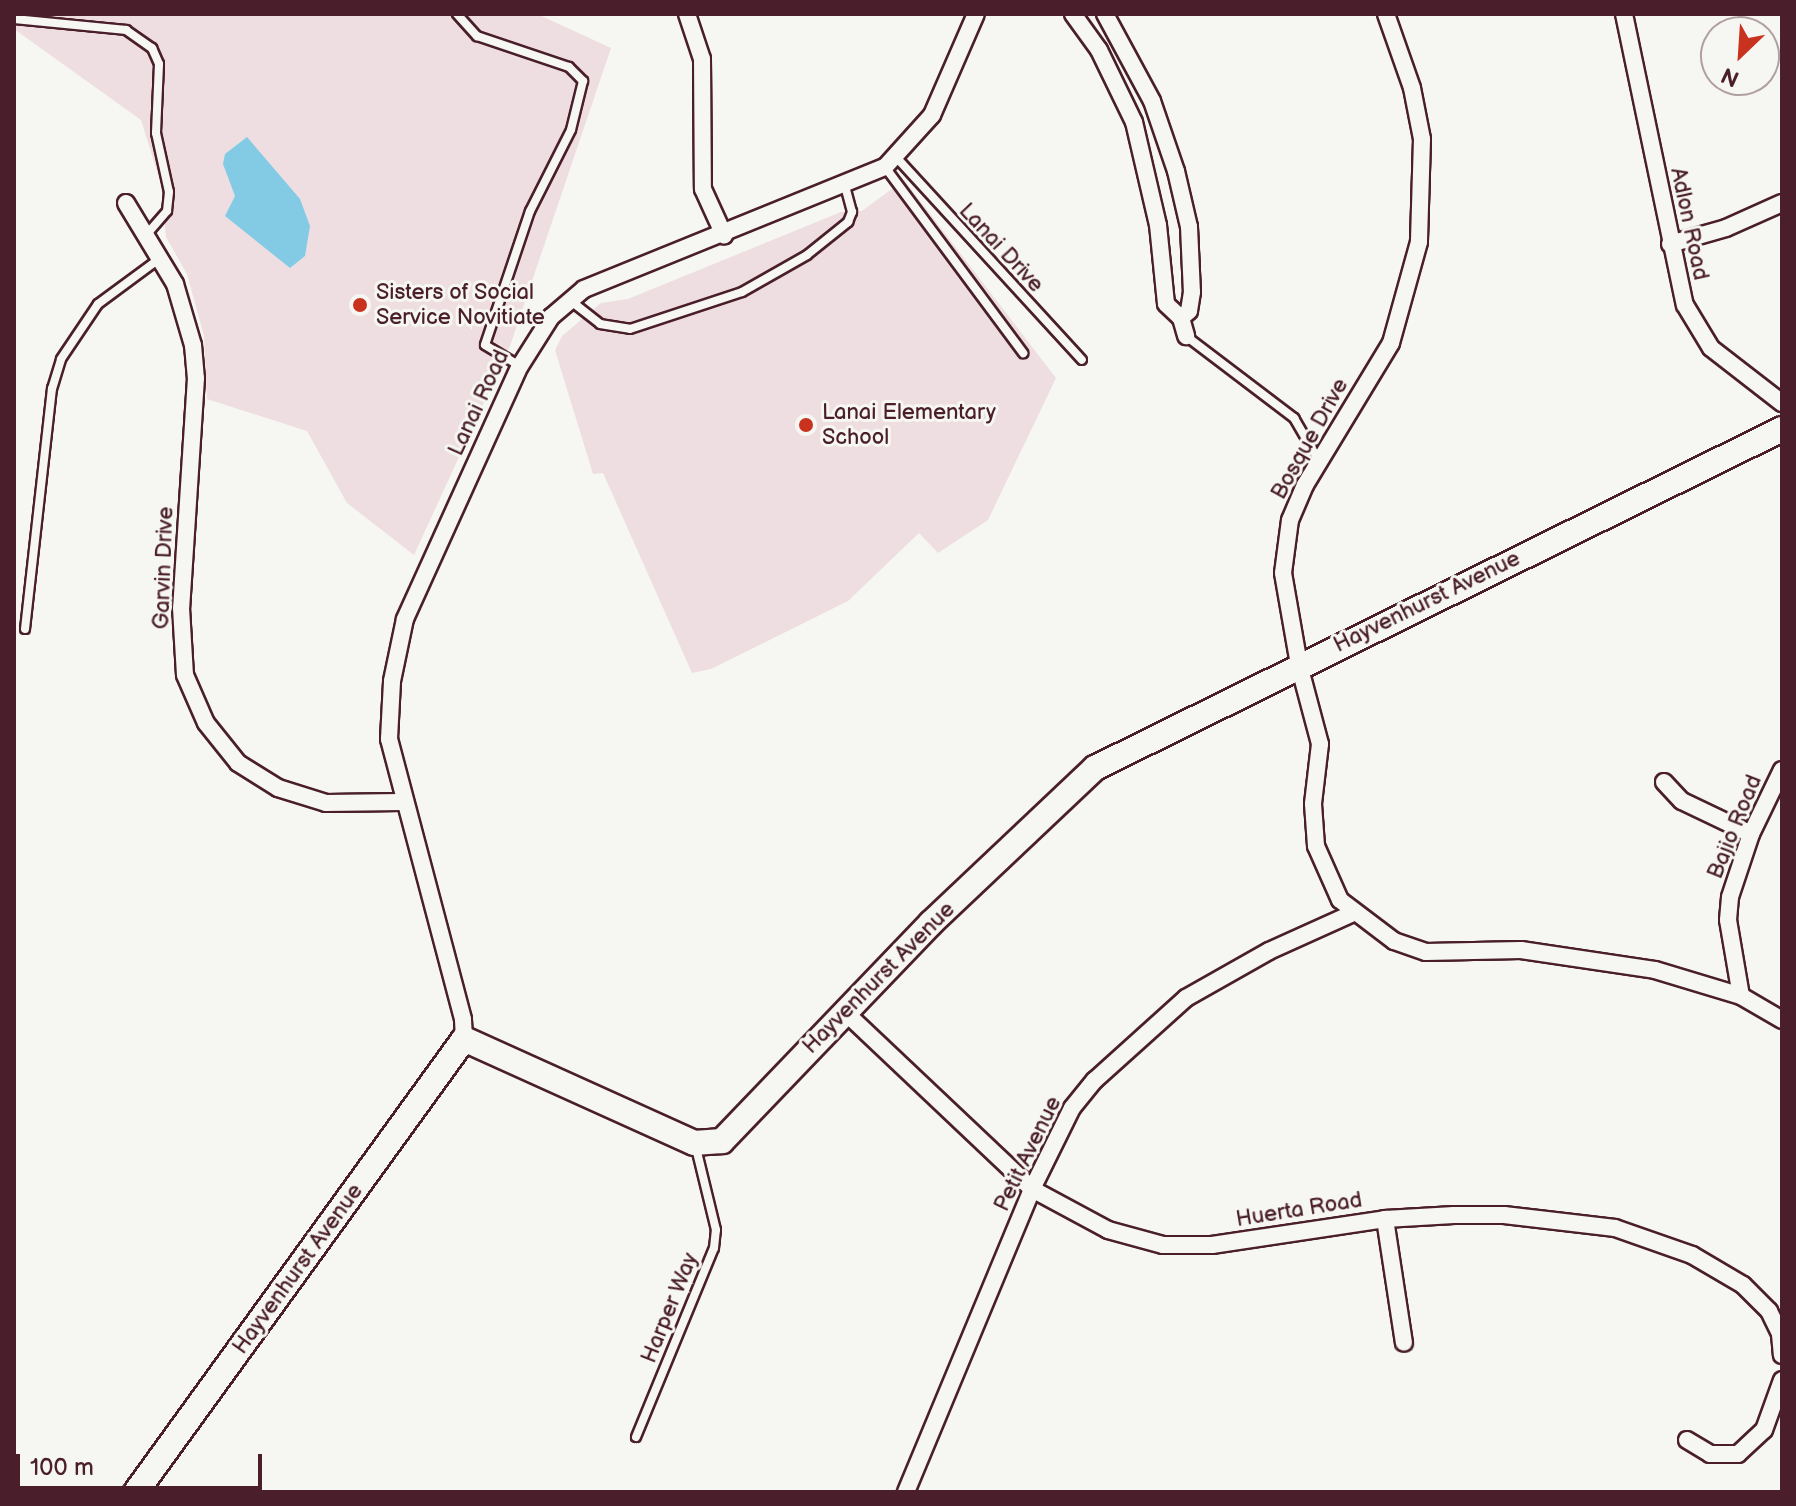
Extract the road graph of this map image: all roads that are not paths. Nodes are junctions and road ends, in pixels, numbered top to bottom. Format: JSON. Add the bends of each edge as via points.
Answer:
{"nodes":[{"id":1,"x":457,"y":14,"type":"edge"},
{"id":2,"x":687,"y":14,"type":"edge"},
{"id":3,"x":976,"y":14,"type":"edge"},
{"id":4,"x":1073,"y":14,"type":"edge"},
{"id":5,"x":1105,"y":14,"type":"edge"},
{"id":6,"x":1386,"y":14,"type":"edge"},
{"id":7,"x":1624,"y":14,"type":"edge"},
{"id":8,"x":14,"y":19,"type":"edge"},
{"id":9,"x":890,"y":162,"type":"junction"},
{"id":10,"x":845,"y":186,"type":"junction"},
{"id":11,"x":126,"y":203,"type":"dead end"},
{"id":12,"x":1782,"y":203,"type":"edge"},
{"id":13,"x":146,"y":235,"type":"junction"},
{"id":14,"x":724,"y":235,"type":"junction"},
{"id":15,"x":1670,"y":244,"type":"junction"},
{"id":16,"x":159,"y":259,"type":"junction"},
{"id":17,"x":570,"y":300,"type":"junction"},
{"id":18,"x":1181,"y":318,"type":"junction"},
{"id":19,"x":1186,"y":336,"type":"joint"},
{"id":20,"x":1023,"y":353,"type":"dead end"},
{"id":21,"x":1082,"y":360,"type":"dead end"},
{"id":22,"x":520,"y":366,"type":"junction"},
{"id":23,"x":1782,"y":403,"type":"edge"},
{"id":24,"x":1782,"y":429,"type":"edge"},
{"id":25,"x":1319,"y":462,"type":"junction"},
{"id":26,"x":25,"y":629,"type":"dead end"},
{"id":27,"x":1299,"y":665,"type":"junction"},
{"id":28,"x":1782,"y":770,"type":"edge"},
{"id":29,"x":1664,"y":782,"type":"dead end"},
{"id":30,"x":401,"y":802,"type":"junction"},
{"id":31,"x":1751,"y":834,"type":"junction"},
{"id":32,"x":1351,"y":914,"type":"junction"},
{"id":33,"x":1741,"y":996,"type":"junction"},
{"id":34,"x":846,"y":1013,"type":"junction"},
{"id":35,"x":1782,"y":1020,"type":"edge"},
{"id":36,"x":464,"y":1039,"type":"junction"},
{"id":37,"x":694,"y":1143,"type":"junction"},
{"id":38,"x":1032,"y":1189,"type":"junction"},
{"id":39,"x":1385,"y":1219,"type":"junction"},
{"id":40,"x":1404,"y":1343,"type":"dead end"},
{"id":41,"x":1782,"y":1355,"type":"edge"},
{"id":42,"x":1782,"y":1380,"type":"edge"},
{"id":43,"x":636,"y":1437,"type":"dead end"},
{"id":44,"x":1687,"y":1440,"type":"dead end"},
{"id":45,"x":136,"y":1492,"type":"edge"},
{"id":46,"x":906,"y":1492,"type":"edge"}],
"edges":[{"from":1,"to":22,"type":"lane","via":[[477,36],[569,67],[583,81],[571,130],[530,211],[485,345]]},
{"from":2,"to":14,"type":"street","via":[[702,59],[703,189]]},
{"from":3,"to":9,"type":"street","name":"Lanai Road","via":[[932,115]]},
{"from":4,"to":18,"type":"street","via":[[1099,50],[1134,122],[1158,225],[1166,304]]},
{"from":5,"to":18,"type":"street","via":[[1152,101],[1176,171],[1189,227],[1192,292],[1189,311]]},
{"from":6,"to":25,"type":"street","name":"Bosque Drive","via":[[1412,88],[1422,139],[1419,242],[1391,343]]},
{"from":7,"to":15,"type":"street","name":"Adlon Road"},
{"from":8,"to":13,"type":"lane","via":[[126,30],[152,48],[159,64],[156,133],[169,192],[167,211]]},
{"from":9,"to":10,"type":"street","name":"Lanai Road"},
{"from":9,"to":20,"type":"lane"},
{"from":9,"to":21,"type":"lane","name":"Lanai Drive"},
{"from":10,"to":14,"type":"street","name":"Lanai Road"},
{"from":10,"to":17,"type":"lane","via":[[852,212],[848,222],[807,255],[742,292],[630,329],[600,324]]},
{"from":11,"to":13,"type":"street","name":"Garvin Drive"},
{"from":12,"to":15,"type":"street","via":[[1726,228]]},
{"from":13,"to":16,"type":"street","name":"Garvin Drive"},
{"from":14,"to":17,"type":"street","name":"Lanai Road","via":[[584,289]]},
{"from":15,"to":23,"type":"street","name":"Adlon Road","via":[[1685,305],[1711,348]]},
{"from":16,"to":26,"type":"lane","via":[[98,304],[61,359],[52,389]]},
{"from":16,"to":30,"type":"street","name":"Garvin Drive","via":[[187,313],[196,378],[181,608],[185,675],[206,723],[238,763],[278,788],[326,803]]},
{"from":17,"to":22,"type":"street","name":"Lanai Road","via":[[540,331]]},
{"from":18,"to":19,"type":"street"},
{"from":19,"to":25,"type":"lane","via":[[1294,418]]},
{"from":22,"to":30,"type":"street","name":"Lanai Road","via":[[405,619],[392,681],[389,739]]},
{"from":24,"to":27,"type":"main road","name":"Hayvenhurst Avenue"},
{"from":25,"to":27,"type":"street","name":"Bosque Drive","via":[[1290,520],[1283,573]]},
{"from":27,"to":32,"type":"street","name":"Bosque Drive","via":[[1320,744],[1313,804],[1316,846]]},
{"from":27,"to":34,"type":"main road","name":"Hayvenhurst Avenue","via":[[1095,768],[931,923]]},
{"from":28,"to":31,"type":"street","name":"Bajio Road"},
{"from":29,"to":31,"type":"street","via":[[1682,801]]},
{"from":30,"to":36,"type":"street","name":"Lanai Road","via":[[463,1019]]},
{"from":31,"to":33,"type":"street","name":"Bajio Road","via":[[1728,920]]},
{"from":32,"to":33,"type":"street","via":[[1394,941],[1426,952],[1571,955],[1655,970]]},
{"from":32,"to":38,"type":"street","name":"Petit Avenue","via":[[1245,963],[1186,998],[1154,1025],[1072,1108]]},
{"from":33,"to":35,"type":"street"},
{"from":34,"to":37,"type":"main road","name":"Hayvenhurst Avenue","via":[[731,1134],[713,1144]]},
{"from":34,"to":38,"type":"street","name":"Huerta Road"},
{"from":36,"to":37,"type":"main road"},
{"from":36,"to":45,"type":"main road","name":"Hayvenhurst Avenue"},
{"from":37,"to":43,"type":"lane","name":"Harper Way","via":[[714,1217],[714,1248]]},
{"from":38,"to":39,"type":"street","name":"Huerta Road","via":[[1108,1230],[1163,1245],[1212,1245]]},
{"from":38,"to":46,"type":"street","name":"Petit Avenue"},
{"from":39,"to":40,"type":"street"},
{"from":39,"to":41,"type":"street","name":"Huerta Road","via":[[1504,1215],[1615,1228],[1692,1255],[1743,1285],[1769,1311],[1780,1334]]},
{"from":42,"to":44,"type":"street","via":[[1764,1430],[1738,1454],[1710,1454]]}]}
